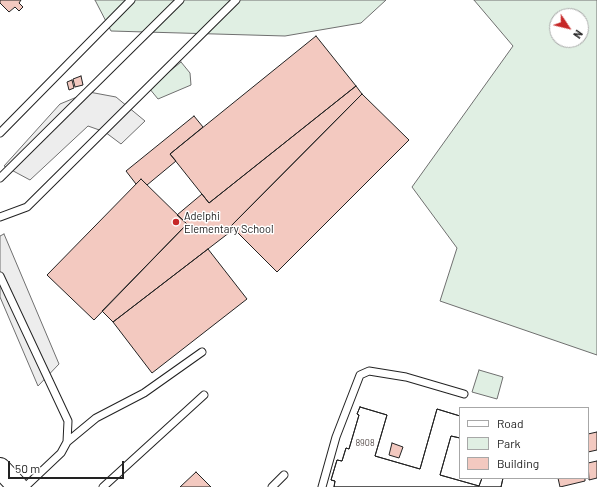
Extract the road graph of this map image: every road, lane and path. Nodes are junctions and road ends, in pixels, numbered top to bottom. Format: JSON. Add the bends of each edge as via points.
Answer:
{"nodes":[{"id":1,"x":131,"y":0,"type":"edge"},
{"id":2,"x":180,"y":0,"type":"edge"},
{"id":3,"x":236,"y":0,"type":"edge"},
{"id":4,"x":0,"y":133,"type":"edge"},
{"id":5,"x":0,"y":178,"type":"edge"},
{"id":6,"x":0,"y":217,"type":"edge"},
{"id":7,"x":0,"y":276,"type":"edge"},
{"id":8,"x":202,"y":352,"type":"dead end"},
{"id":9,"x":464,"y":394,"type":"dead end"},
{"id":10,"x":204,"y":395,"type":"dead end"},
{"id":11,"x":67,"y":442,"type":"junction"},
{"id":12,"x":0,"y":468,"type":"edge"},
{"id":13,"x":284,"y":475,"type":"dead end"},
{"id":14,"x":18,"y":487,"type":"edge"},
{"id":15,"x":25,"y":487,"type":"edge"},
{"id":16,"x":103,"y":487,"type":"edge"},
{"id":17,"x":272,"y":487,"type":"edge"},
{"id":18,"x":322,"y":487,"type":"edge"}],
"edges":[{"from":1,"to":4,"type":"lane"},
{"from":2,"to":5,"type":"lane"},
{"from":3,"to":6,"type":"lane","via":[[26,207]]},
{"from":7,"to":11,"type":"lane","via":[[68,421]]},
{"from":8,"to":11,"type":"lane","via":[[144,393],[96,418]]},
{"from":9,"to":18,"type":"lane","via":[[406,377],[369,371],[360,375],[336,437]]},
{"from":10,"to":16,"type":"lane"},
{"from":11,"to":15,"type":"lane","via":[[61,453]]},
{"from":12,"to":14,"type":"main road"},
{"from":13,"to":17,"type":"lane"}]}
